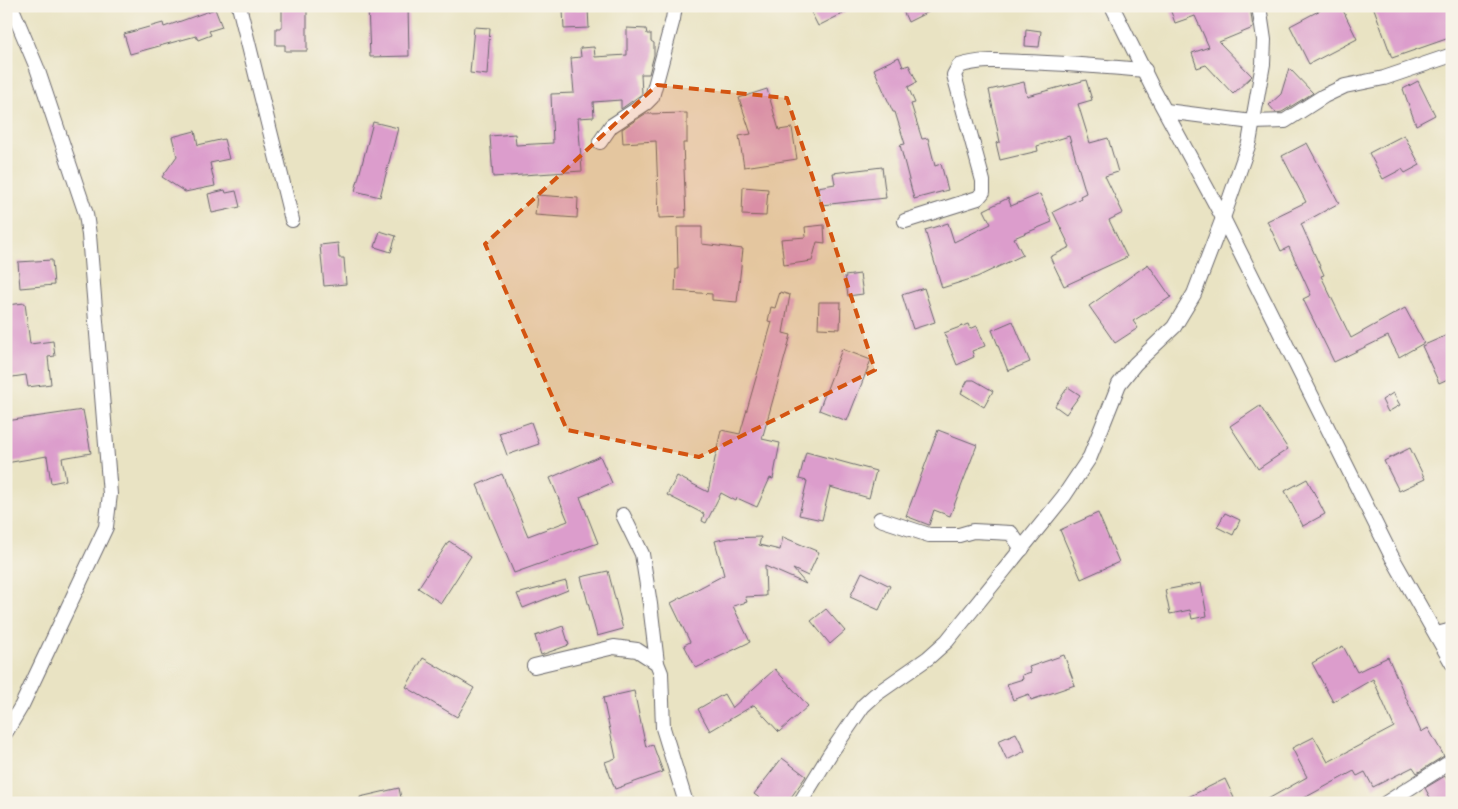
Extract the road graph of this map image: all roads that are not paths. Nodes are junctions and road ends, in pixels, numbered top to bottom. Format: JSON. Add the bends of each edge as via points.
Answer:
{"nodes":[{"id":1,"x":11,"y":6,"type":"edge"},
{"id":2,"x":239,"y":6,"type":"edge"},
{"id":3,"x":675,"y":6,"type":"edge"},
{"id":4,"x":1112,"y":6,"type":"edge"},
{"id":5,"x":1259,"y":6,"type":"edge"},
{"id":6,"x":1452,"y":55,"type":"edge"},
{"id":7,"x":1145,"y":70,"type":"junction"},
{"id":8,"x":1166,"y":110,"type":"junction"},
{"id":9,"x":1252,"y":122,"type":"junction"},
{"id":10,"x":600,"y":142,"type":"dead end"},
{"id":11,"x":1223,"y":218,"type":"junction"},
{"id":12,"x":292,"y":220,"type":"dead end"},
{"id":13,"x":905,"y":221,"type":"dead end"},
{"id":14,"x":623,"y":515,"type":"dead end"},
{"id":15,"x":880,"y":519,"type":"dead end"},
{"id":16,"x":1022,"y":549,"type":"junction"},
{"id":17,"x":1452,"y":630,"type":"edge"},
{"id":18,"x":1437,"y":634,"type":"junction"},
{"id":19,"x":657,"y":662,"type":"junction"},
{"id":20,"x":1452,"y":663,"type":"edge"},
{"id":21,"x":534,"y":666,"type":"dead end"},
{"id":22,"x":6,"y":732,"type":"edge"},
{"id":23,"x":1452,"y":761,"type":"edge"},
{"id":24,"x":686,"y":803,"type":"edge"},
{"id":25,"x":800,"y":803,"type":"edge"},
{"id":26,"x":1386,"y":803,"type":"edge"}],
"edges":[{"from":1,"to":22,"type":"street","via":[[37,68],[86,214],[110,494],[106,527],[22,705]]},
{"from":2,"to":12,"type":"street"},
{"from":3,"to":10,"type":"street","via":[[652,97],[611,126]]},
{"from":4,"to":7,"type":"street"},
{"from":5,"to":9,"type":"street","via":[[1264,40],[1263,64]]},
{"from":6,"to":9,"type":"street","via":[[1384,78],[1345,86],[1285,121]]},
{"from":7,"to":8,"type":"street"},
{"from":7,"to":13,"type":"street","via":[[1006,61],[974,61],[959,66],[954,75],[983,181],[983,192],[978,198]]},
{"from":8,"to":9,"type":"street"},
{"from":8,"to":11,"type":"street"},
{"from":9,"to":11,"type":"street","via":[[1248,146]]},
{"from":11,"to":16,"type":"street","via":[[1194,294],[1174,327],[1119,384],[1090,456],[1064,496]]},
{"from":11,"to":18,"type":"street","via":[[1392,557]]},
{"from":14,"to":19,"type":"street","via":[[642,554]]},
{"from":15,"to":16,"type":"street","via":[[928,535],[959,535],[973,531],[1012,533]]},
{"from":16,"to":25,"type":"street","via":[[947,642],[863,706]]},
{"from":17,"to":18,"type":"street"},
{"from":18,"to":20,"type":"street"},
{"from":19,"to":21,"type":"street","via":[[637,650],[614,648]]},
{"from":19,"to":24,"type":"street","via":[[661,673],[663,728]]},
{"from":23,"to":26,"type":"street"}]}
